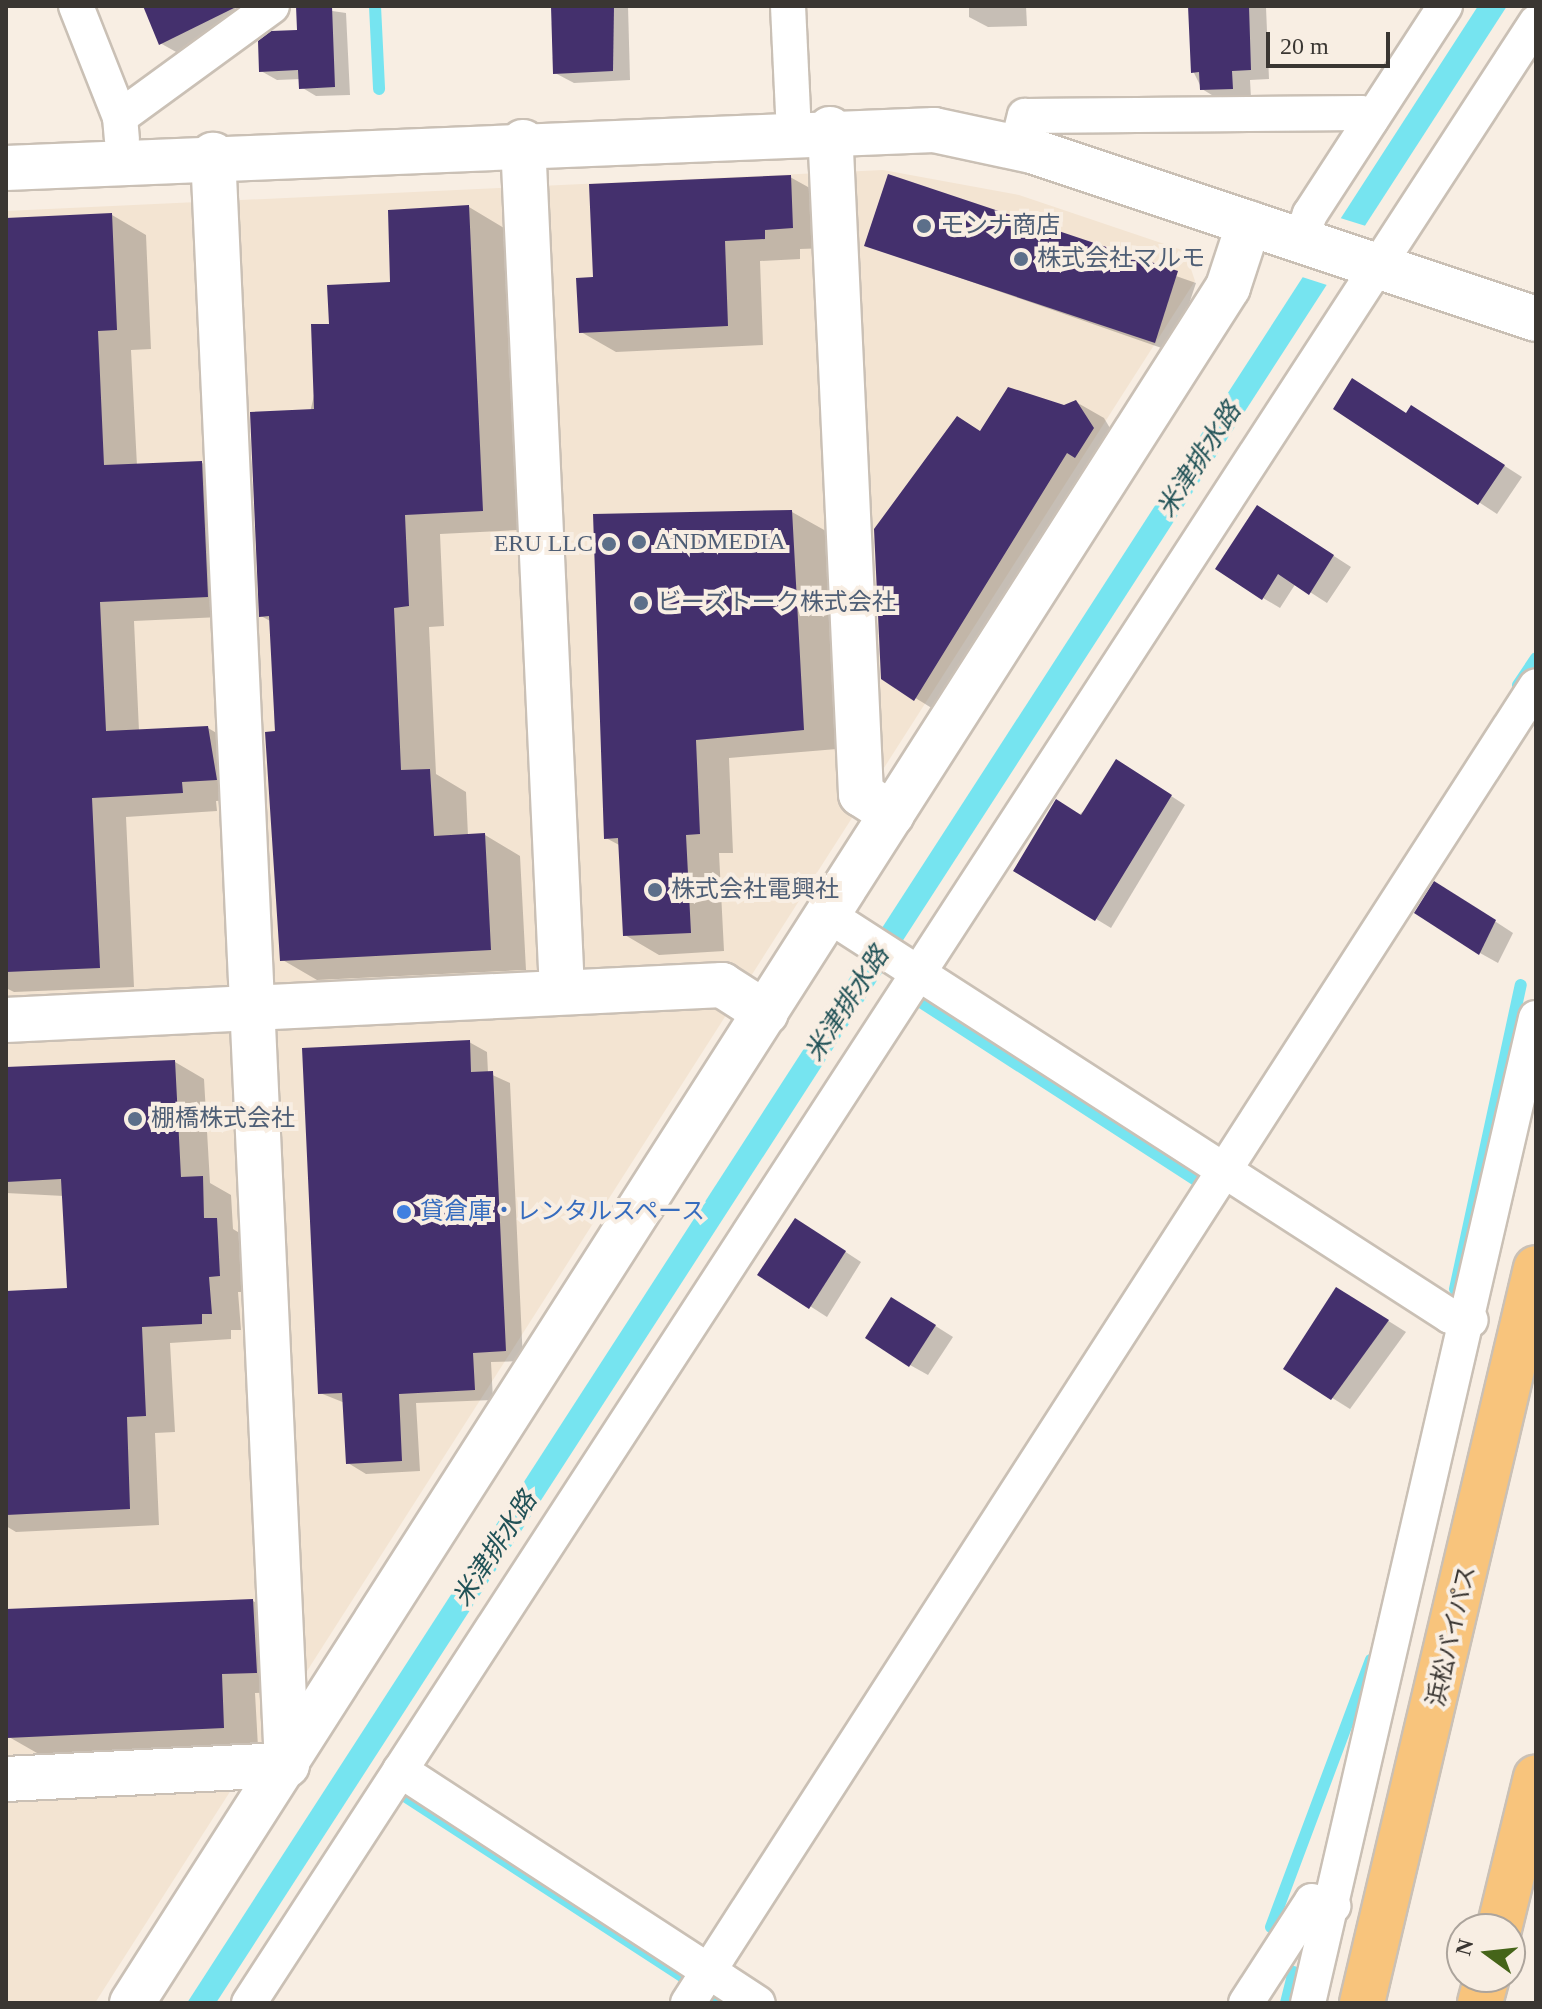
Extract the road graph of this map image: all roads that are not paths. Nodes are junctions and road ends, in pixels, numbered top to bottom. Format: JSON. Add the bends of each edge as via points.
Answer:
{"nodes":[{"id":1,"x":76,"y":6,"type":"edge"},
{"id":2,"x":272,"y":6,"type":"edge"},
{"id":3,"x":788,"y":6,"type":"edge"},
{"id":4,"x":1445,"y":6,"type":"edge"},
{"id":5,"x":1536,"y":23,"type":"edge"},
{"id":6,"x":120,"y":117,"type":"junction"},
{"id":7,"x":1371,"y":120,"type":"junction"},
{"id":8,"x":812,"y":130,"type":"junction"},
{"id":9,"x":523,"y":142,"type":"junction"},
{"id":10,"x":1017,"y":147,"type":"junction"},
{"id":11,"x":213,"y":155,"type":"junction"},
{"id":12,"x":123,"y":160,"type":"junction"},
{"id":13,"x":6,"y":168,"type":"edge"},
{"id":14,"x":1249,"y":223,"type":"junction"},
{"id":15,"x":1302,"y":241,"type":"junction"},
{"id":16,"x":1370,"y":264,"type":"junction"},
{"id":17,"x":1536,"y":319,"type":"edge"},
{"id":18,"x":1536,"y":686,"type":"edge"},
{"id":19,"x":892,"y":814,"type":"junction"},
{"id":20,"x":843,"y":925,"type":"junction"},
{"id":21,"x":909,"y":968,"type":"junction"},
{"id":22,"x":562,"y":992,"type":"junction"},
{"id":23,"x":253,"y":1008,"type":"junction"},
{"id":24,"x":766,"y":1013,"type":"junction"},
{"id":25,"x":1536,"y":1018,"type":"edge"},
{"id":26,"x":6,"y":1020,"type":"edge"},
{"id":27,"x":1223,"y":1170,"type":"junction"},
{"id":28,"x":1536,"y":1268,"type":"edge"},
{"id":29,"x":1471,"y":1320,"type":"junction"},
{"id":30,"x":287,"y":1765,"type":"junction"},
{"id":31,"x":400,"y":1770,"type":"junction"},
{"id":32,"x":1536,"y":1777,"type":"edge"},
{"id":33,"x":6,"y":1779,"type":"edge"},
{"id":34,"x":1333,"y":1906,"type":"junction"},
{"id":35,"x":1503,"y":1913,"type":"edge"},
{"id":36,"x":707,"y":1970,"type":"junction"},
{"id":37,"x":132,"y":2003,"type":"edge"},
{"id":38,"x":249,"y":2003,"type":"edge"},
{"id":39,"x":688,"y":2003,"type":"edge"},
{"id":40,"x":758,"y":2003,"type":"edge"},
{"id":41,"x":1246,"y":2003,"type":"edge"},
{"id":42,"x":1308,"y":2003,"type":"edge"},
{"id":43,"x":1362,"y":2003,"type":"edge"}],
"edges":[{"from":1,"to":6,"type":"street"},
{"from":2,"to":6,"type":"street"},
{"from":3,"to":8,"type":"street"},
{"from":4,"to":7,"type":"street"},
{"from":5,"to":16,"type":"street"},
{"from":6,"to":12,"type":"street"},
{"from":7,"to":10,"type":"street","via":[[1361,113],[1025,116]]},
{"from":7,"to":15,"type":"street"},
{"from":8,"to":9,"type":"street"},
{"from":8,"to":10,"type":"street","via":[[934,130]]},
{"from":8,"to":19,"type":"street","via":[[861,794]]},
{"from":9,"to":11,"type":"street"},
{"from":9,"to":22,"type":"street"},
{"from":10,"to":14,"type":"street"},
{"from":11,"to":12,"type":"street"},
{"from":11,"to":23,"type":"street"},
{"from":12,"to":13,"type":"street"},
{"from":14,"to":15,"type":"street"},
{"from":14,"to":19,"type":"street","via":[[1228,287]]},
{"from":15,"to":16,"type":"street"},
{"from":16,"to":17,"type":"street"},
{"from":16,"to":21,"type":"street"},
{"from":18,"to":27,"type":"street"},
{"from":19,"to":20,"type":"street"},
{"from":20,"to":21,"type":"street"},
{"from":20,"to":24,"type":"street"},
{"from":21,"to":27,"type":"street"},
{"from":21,"to":31,"type":"street"},
{"from":22,"to":23,"type":"street"},
{"from":22,"to":24,"type":"street","via":[[722,985]]},
{"from":23,"to":26,"type":"street"},
{"from":23,"to":30,"type":"street"},
{"from":24,"to":30,"type":"street"},
{"from":25,"to":29,"type":"street"},
{"from":27,"to":29,"type":"street","via":[[1450,1316]]},
{"from":27,"to":36,"type":"street"},
{"from":28,"to":43,"type":"highway","name":"浜松バイパス"},
{"from":29,"to":34,"type":"street"},
{"from":30,"to":33,"type":"street"},
{"from":30,"to":37,"type":"street"},
{"from":31,"to":36,"type":"street"},
{"from":31,"to":38,"type":"street"},
{"from":32,"to":35,"type":"highway"},
{"from":34,"to":41,"type":"street","via":[[1312,1901]]},
{"from":34,"to":42,"type":"street"},
{"from":36,"to":39,"type":"street"},
{"from":36,"to":40,"type":"street"}]}
